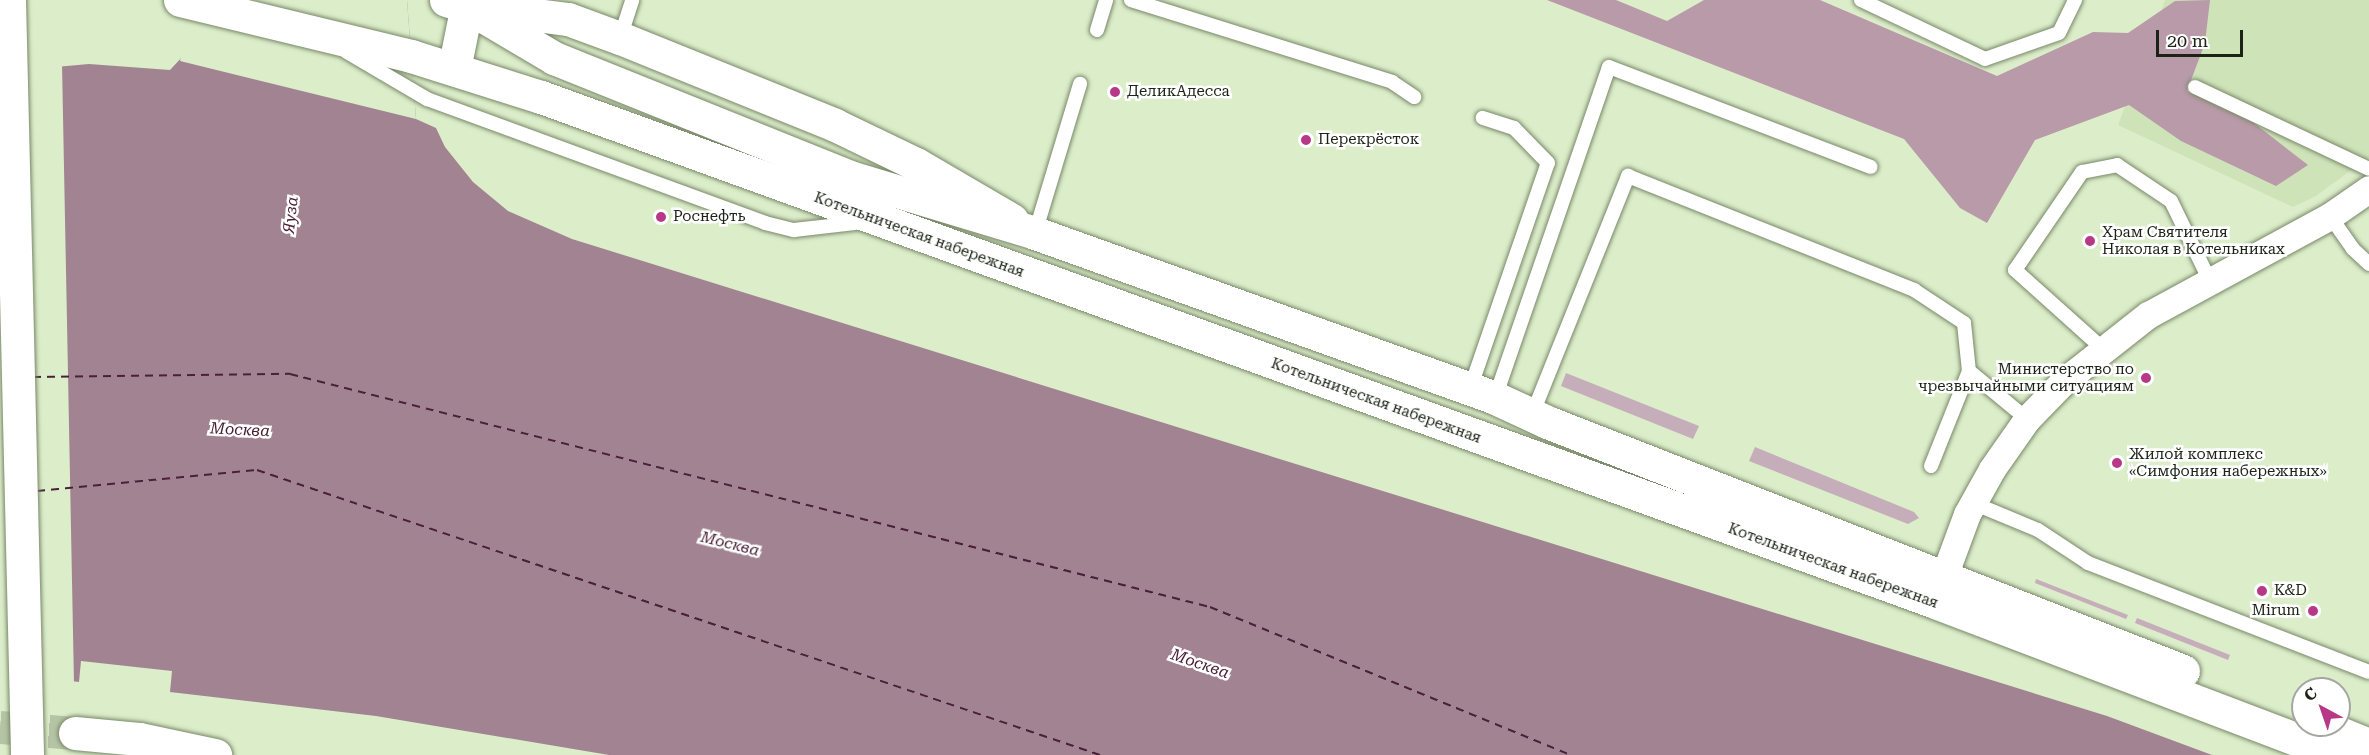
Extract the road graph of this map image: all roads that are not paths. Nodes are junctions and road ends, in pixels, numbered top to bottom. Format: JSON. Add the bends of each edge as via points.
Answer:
{"nodes":[{"id":1,"x":9,"y":0,"type":"edge"},
{"id":2,"x":539,"y":0,"type":"edge"},
{"id":3,"x":632,"y":0,"type":"edge"},
{"id":4,"x":1106,"y":0,"type":"edge"},
{"id":5,"x":1131,"y":0,"type":"edge"},
{"id":6,"x":1861,"y":0,"type":"edge"},
{"id":7,"x":2074,"y":0,"type":"edge"},
{"id":8,"x":187,"y":2,"type":"edge"},
{"id":9,"x":460,"y":2,"type":"edge"},
{"id":10,"x":568,"y":18,"type":"junction"},
{"id":11,"x":1097,"y":30,"type":"dead end"},
{"id":12,"x":314,"y":33,"type":"junction"},
{"id":13,"x":620,"y":38,"type":"junction"},
{"id":14,"x":454,"y":69,"type":"junction"},
{"id":15,"x":1080,"y":84,"type":"dead end"},
{"id":16,"x":2195,"y":87,"type":"dead end"},
{"id":17,"x":1414,"y":97,"type":"dead end"},
{"id":18,"x":1482,"y":118,"type":"dead end"},
{"id":19,"x":1871,"y":167,"type":"dead end"},
{"id":20,"x":2369,"y":169,"type":"edge"},
{"id":21,"x":2369,"y":189,"type":"edge"},
{"id":22,"x":2330,"y":216,"type":"junction"},
{"id":23,"x":889,"y":224,"type":"junction"},
{"id":24,"x":1035,"y":233,"type":"junction"},
{"id":25,"x":2369,"y":264,"type":"edge"},
{"id":26,"x":2210,"y":279,"type":"junction"},
{"id":27,"x":2102,"y":348,"type":"junction"},
{"id":28,"x":1969,"y":371,"type":"junction"},
{"id":29,"x":1483,"y":393,"type":"junction"},
{"id":30,"x":1532,"y":415,"type":"junction"},
{"id":31,"x":2027,"y":419,"type":"junction"},
{"id":32,"x":1930,"y":466,"type":"dead end"},
{"id":33,"x":1973,"y":503,"type":"junction"},
{"id":34,"x":1939,"y":588,"type":"junction"},
{"id":35,"x":2369,"y":672,"type":"edge"},
{"id":36,"x":2291,"y":714,"type":"edge"},
{"id":37,"x":75,"y":734,"type":"tunnel mouth"},
{"id":38,"x":2349,"y":737,"type":"edge"},
{"id":39,"x":2369,"y":745,"type":"edge"},
{"id":40,"x":139,"y":747,"type":"edge"},
{"id":41,"x":27,"y":755,"type":"edge"},
{"id":42,"x":215,"y":755,"type":"edge"},
{"id":43,"x":2338,"y":755,"type":"edge"}],
"edges":[{"from":1,"to":41,"type":"main road","bridge":true},
{"from":2,"to":10,"type":"main road"},
{"from":3,"to":13,"type":"lane"},
{"from":4,"to":11,"type":"lane"},
{"from":5,"to":17,"type":"lane","via":[[1392,82]]},
{"from":6,"to":7,"type":"lane","via":[[1985,59],[2059,33]]},
{"from":8,"to":12,"type":"main road","name":"Котельническая набережная"},
{"from":9,"to":10,"type":"main road"},
{"from":9,"to":14,"type":"main road"},
{"from":9,"to":24,"type":"main road","name":"Котельническая набережная","via":[[554,58],[829,168]]},
{"from":10,"to":13,"type":"main road"},
{"from":12,"to":14,"type":"main road","name":"Котельническая набережная"},
{"from":12,"to":23,"type":"lane","via":[[427,99],[765,224],[794,230],[834,222]]},
{"from":13,"to":24,"type":"main road","via":[[845,130],[916,164]]},
{"from":14,"to":23,"type":"main road","name":"Котельническая набережная"},
{"from":15,"to":24,"type":"lane"},
{"from":16,"to":20,"type":"lane"},
{"from":18,"to":29,"type":"lane","via":[[1514,128],[1548,163]]},
{"from":19,"to":29,"type":"lane","via":[[1609,67]]},
{"from":21,"to":22,"type":"street"},
{"from":22,"to":25,"type":"lane"},
{"from":22,"to":26,"type":"street"},
{"from":23,"to":34,"type":"main road","name":"Котельническая набережная"},
{"from":24,"to":29,"type":"main road","name":"Котельническая набережная"},
{"from":26,"to":27,"type":"street","via":[[2148,315]]},
{"from":26,"to":27,"type":"lane","via":[[2171,201],[2117,165],[2082,172],[2015,270]]},
{"from":27,"to":31,"type":"street"},
{"from":28,"to":30,"type":"lane","via":[[1964,323],[1914,290],[1629,176]]},
{"from":28,"to":31,"type":"lane"},
{"from":28,"to":32,"type":"lane"},
{"from":29,"to":30,"type":"main road","name":"Котельническая набережная"},
{"from":30,"to":34,"type":"main road","name":"Котельническая набережная"},
{"from":31,"to":33,"type":"street"},
{"from":33,"to":34,"type":"street"},
{"from":33,"to":35,"type":"lane","via":[[2038,530],[2088,563]]},
{"from":34,"to":36,"type":"main road","name":"Котельническая набережная"},
{"from":34,"to":43,"type":"main road","name":"Котельническая набережная"},
{"from":37,"to":40,"type":"main road"},
{"from":38,"to":39,"type":"main road"},
{"from":40,"to":42,"type":"main road"}]}
